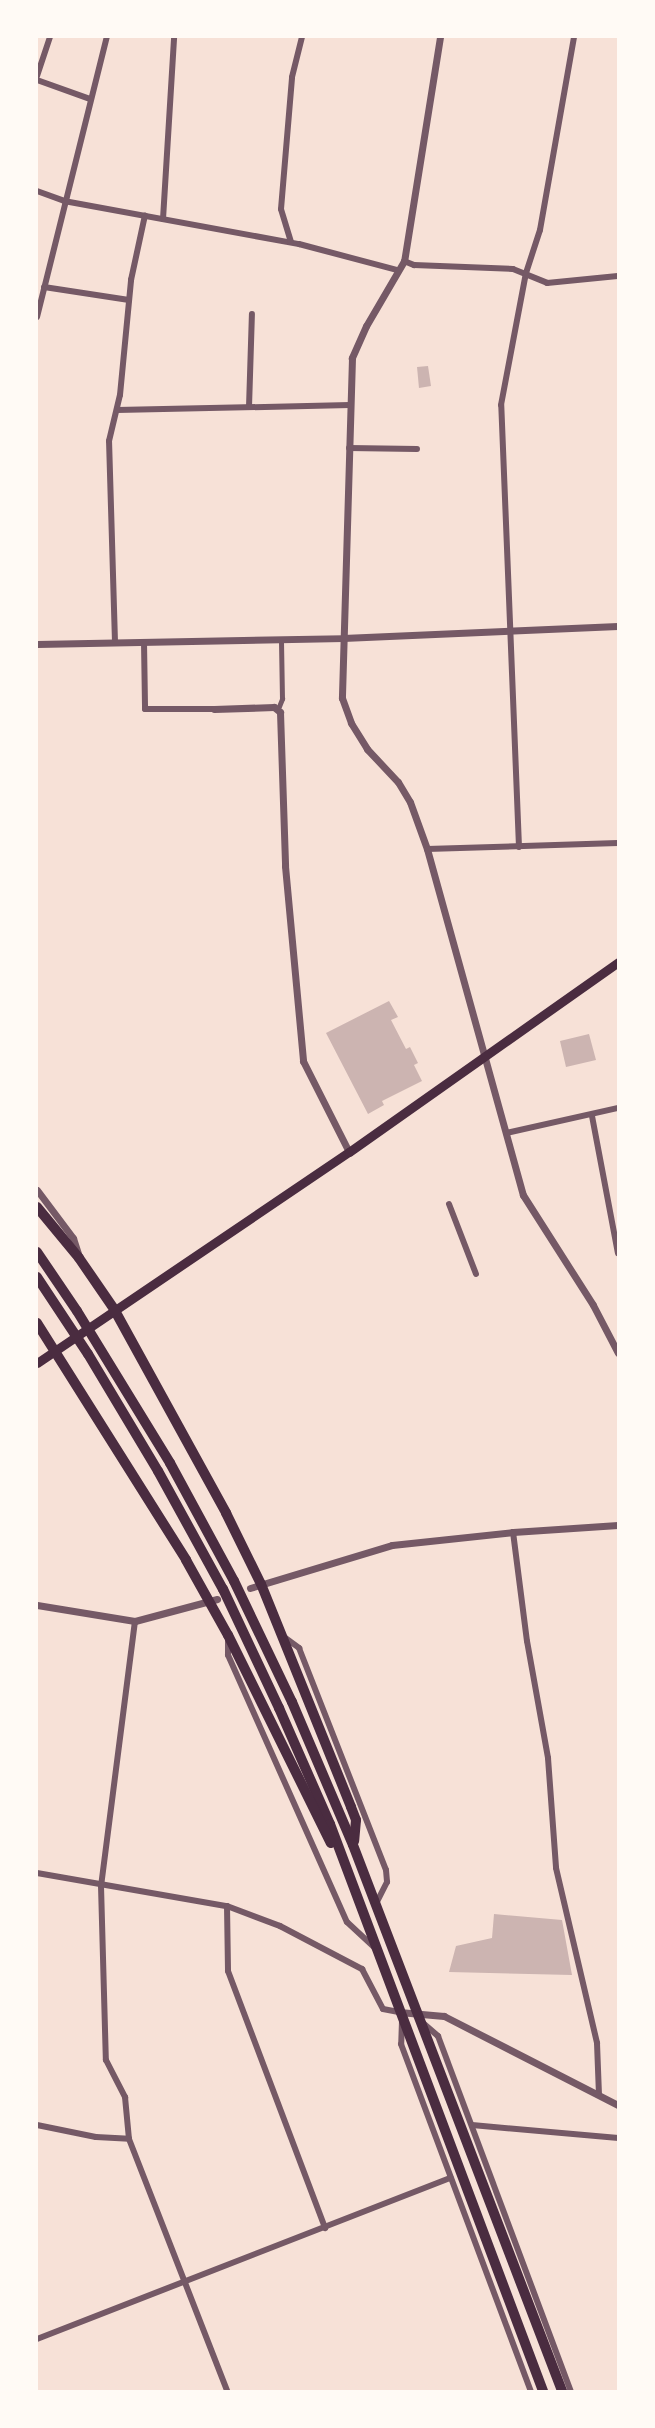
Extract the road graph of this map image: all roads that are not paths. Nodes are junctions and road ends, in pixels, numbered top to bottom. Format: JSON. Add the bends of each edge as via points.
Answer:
{"nodes":[{"id":1,"x":50,"y":37,"type":"edge"},
{"id":2,"x":107,"y":37,"type":"edge"},
{"id":3,"x":174,"y":37,"type":"edge"},
{"id":4,"x":302,"y":37,"type":"edge"},
{"id":5,"x":440,"y":37,"type":"edge"},
{"id":6,"x":574,"y":37,"type":"edge"},
{"id":7,"x":37,"y":78,"type":"edge"},
{"id":8,"x":90,"y":99,"type":"junction"},
{"id":9,"x":37,"y":191,"type":"edge"},
{"id":10,"x":64,"y":201,"type":"junction"},
{"id":11,"x":145,"y":215,"type":"junction"},
{"id":12,"x":163,"y":219,"type":"junction"},
{"id":13,"x":291,"y":242,"type":"junction"},
{"id":14,"x":404,"y":261,"type":"junction"},
{"id":15,"x":397,"y":270,"type":"junction"},
{"id":16,"x":526,"y":273,"type":"junction"},
{"id":17,"x":618,"y":276,"type":"edge"},
{"id":18,"x":44,"y":287,"type":"junction"},
{"id":19,"x":129,"y":300,"type":"junction"},
{"id":20,"x":252,"y":314,"type":"dead end"},
{"id":21,"x":37,"y":317,"type":"edge"},
{"id":22,"x":350,"y":405,"type":"junction"},
{"id":23,"x":249,"y":407,"type":"junction"},
{"id":24,"x":117,"y":410,"type":"junction"},
{"id":25,"x":349,"y":448,"type":"junction"},
{"id":26,"x":417,"y":449,"type":"dead end"},
{"id":27,"x":618,"y":626,"type":"edge"},
{"id":28,"x":511,"y":630,"type":"junction"},
{"id":29,"x":343,"y":638,"type":"junction"},
{"id":30,"x":281,"y":639,"type":"junction"},
{"id":31,"x":115,"y":642,"type":"junction"},
{"id":32,"x":144,"y":642,"type":"junction"},
{"id":33,"x":37,"y":644,"type":"edge"},
{"id":34,"x":214,"y":709,"type":"joint"},
{"id":35,"x":278,"y":709,"type":"junction"},
{"id":36,"x":618,"y":843,"type":"edge"},
{"id":37,"x":519,"y":847,"type":"junction"},
{"id":38,"x":427,"y":849,"type":"junction"},
{"id":39,"x":618,"y":962,"type":"edge"},
{"id":40,"x":486,"y":1057,"type":"junction"},
{"id":41,"x":618,"y":1108,"type":"edge"},
{"id":42,"x":592,"y":1116,"type":"junction"},
{"id":43,"x":506,"y":1133,"type":"junction"},
{"id":44,"x":349,"y":1152,"type":"junction"},
{"id":45,"x":37,"y":1190,"type":"edge"},
{"id":46,"x":449,"y":1204,"type":"dead end"},
{"id":47,"x":37,"y":1207,"type":"edge"},
{"id":48,"x":37,"y":1252,"type":"edge"},
{"id":49,"x":618,"y":1254,"type":"edge"},
{"id":50,"x":79,"y":1258,"type":"junction"},
{"id":51,"x":476,"y":1274,"type":"dead end"},
{"id":52,"x":37,"y":1277,"type":"edge"},
{"id":53,"x":114,"y":1309,"type":"junction"},
{"id":54,"x":37,"y":1323,"type":"edge"},
{"id":55,"x":52,"y":1352,"type":"junction"},
{"id":56,"x":618,"y":1353,"type":"edge"},
{"id":57,"x":37,"y":1363,"type":"edge"},
{"id":58,"x":618,"y":1525,"type":"edge"},
{"id":59,"x":513,"y":1532,"type":"junction"},
{"id":60,"x":261,"y":1584,"type":"junction"},
{"id":61,"x":250,"y":1588,"type":"dead end"},
{"id":62,"x":213,"y":1600,"type":"junction"},
{"id":63,"x":37,"y":1605,"type":"edge"},
{"id":64,"x":135,"y":1622,"type":"junction"},
{"id":65,"x":228,"y":1635,"type":"junction"},
{"id":66,"x":282,"y":1636,"type":"junction"},
{"id":67,"x":353,"y":1845,"type":"junction"},
{"id":68,"x":37,"y":1873,"type":"edge"},
{"id":69,"x":352,"y":1884,"type":"junction"},
{"id":70,"x":101,"y":1885,"type":"junction"},
{"id":71,"x":376,"y":1905,"type":"junction"},
{"id":72,"x":227,"y":1906,"type":"junction"},
{"id":73,"x":376,"y":1950,"type":"junction"},
{"id":74,"x":401,"y":2016,"type":"junction"},
{"id":75,"x":420,"y":2018,"type":"junction"},
{"id":76,"x":599,"y":2094,"type":"junction"},
{"id":77,"x":618,"y":2105,"type":"edge"},
{"id":78,"x":37,"y":2125,"type":"edge"},
{"id":79,"x":472,"y":2125,"type":"junction"},
{"id":80,"x":618,"y":2138,"type":"edge"},
{"id":81,"x":130,"y":2139,"type":"junction"},
{"id":82,"x":452,"y":2147,"type":"junction"},
{"id":83,"x":446,"y":2165,"type":"junction"},
{"id":84,"x":451,"y":2178,"type":"junction"},
{"id":85,"x":325,"y":2228,"type":"junction"},
{"id":86,"x":184,"y":2281,"type":"junction"},
{"id":87,"x":37,"y":2339,"type":"edge"},
{"id":88,"x":227,"y":2391,"type":"edge"},
{"id":89,"x":531,"y":2391,"type":"edge"},
{"id":90,"x":543,"y":2391,"type":"edge"},
{"id":91,"x":562,"y":2391,"type":"edge"},
{"id":92,"x":571,"y":2391,"type":"edge"}],
"edges":[{"from":1,"to":7,"type":"street"},
{"from":2,"to":8,"type":"street"},
{"from":3,"to":12,"type":"street"},
{"from":4,"to":13,"type":"street","via":[[292,77],[281,209]]},
{"from":5,"to":14,"type":"street"},
{"from":6,"to":16,"type":"street","via":[[540,230]]},
{"from":7,"to":8,"type":"street"},
{"from":8,"to":10,"type":"street"},
{"from":9,"to":10,"type":"street"},
{"from":10,"to":11,"type":"street"},
{"from":10,"to":18,"type":"street"},
{"from":11,"to":12,"type":"street"},
{"from":11,"to":19,"type":"street"},
{"from":12,"to":13,"type":"street"},
{"from":13,"to":15,"type":"street"},
{"from":14,"to":15,"type":"street"},
{"from":14,"to":16,"type":"street"},
{"from":15,"to":22,"type":"street","via":[[352,358]]},
{"from":16,"to":17,"type":"street","via":[[547,283]]},
{"from":16,"to":28,"type":"street","via":[[501,405]]},
{"from":18,"to":19,"type":"street"},
{"from":18,"to":21,"type":"street"},
{"from":19,"to":24,"type":"street"},
{"from":20,"to":23,"type":"street"},
{"from":22,"to":23,"type":"street"},
{"from":22,"to":25,"type":"street"},
{"from":23,"to":24,"type":"street"},
{"from":24,"to":31,"type":"street","via":[[109,441]]},
{"from":25,"to":26,"type":"street"},
{"from":25,"to":29,"type":"street"},
{"from":27,"to":28,"type":"street"},
{"from":28,"to":29,"type":"street"},
{"from":28,"to":37,"type":"street"},
{"from":29,"to":30,"type":"street"},
{"from":29,"to":38,"type":"street","via":[[345,709],[367,748],[410,802]]},
{"from":30,"to":32,"type":"street"},
{"from":30,"to":35,"type":"street","via":[[282,699]]},
{"from":31,"to":32,"type":"street"},
{"from":31,"to":33,"type":"street"},
{"from":32,"to":34,"type":"street","via":[[145,709]]},
{"from":34,"to":35,"type":"street"},
{"from":35,"to":44,"type":"street","via":[[285,866],[303,1061]]},
{"from":36,"to":37,"type":"street"},
{"from":37,"to":38,"type":"street"},
{"from":38,"to":40,"type":"street"},
{"from":39,"to":40,"type":"main road"},
{"from":40,"to":43,"type":"street"},
{"from":40,"to":44,"type":"main road"},
{"from":41,"to":42,"type":"street"},
{"from":42,"to":43,"type":"street"},
{"from":42,"to":49,"type":"street"},
{"from":43,"to":56,"type":"street","via":[[523,1195]]},
{"from":44,"to":53,"type":"main road"},
{"from":45,"to":50,"type":"street","via":[[73,1238]]},
{"from":46,"to":51,"type":"street"},
{"from":47,"to":50,"type":"highway"},
{"from":48,"to":67,"type":"highway","via":[[170,1463],[234,1581]]},
{"from":50,"to":53,"type":"highway"},
{"from":52,"to":69,"type":"highway","via":[[158,1471],[223,1589],[315,1789]]},
{"from":53,"to":55,"type":"main road"},
{"from":53,"to":60,"type":"highway","via":[[199,1460]]},
{"from":54,"to":55,"type":"highway"},
{"from":55,"to":57,"type":"main road"},
{"from":55,"to":62,"type":"highway"},
{"from":58,"to":59,"type":"street"},
{"from":59,"to":60,"type":"street","via":[[392,1545]]},
{"from":59,"to":76,"type":"street","via":[[548,1758],[556,1868],[597,2043]]},
{"from":60,"to":61,"type":"street"},
{"from":60,"to":66,"type":"highway"},
{"from":62,"to":64,"type":"street"},
{"from":62,"to":65,"type":"highway"},
{"from":63,"to":64,"type":"street"},
{"from":64,"to":70,"type":"street"},
{"from":65,"to":69,"type":"highway"},
{"from":65,"to":73,"type":"street","via":[[228,1655],[347,1922]]},
{"from":66,"to":67,"type":"highway","via":[[356,1819]]},
{"from":66,"to":71,"type":"street","via":[[299,1648],[386,1870],[387,1882]]},
{"from":67,"to":71,"type":"highway"},
{"from":68,"to":70,"type":"street"},
{"from":69,"to":73,"type":"highway"},
{"from":70,"to":72,"type":"street"},
{"from":70,"to":81,"type":"street","via":[[106,2060],[127,2103]]},
{"from":71,"to":75,"type":"highway"},
{"from":72,"to":74,"type":"street","via":[[280,1926],[362,1969],[383,2009]]},
{"from":72,"to":85,"type":"street","via":[[228,1972]]},
{"from":73,"to":74,"type":"highway"},
{"from":74,"to":75,"type":"street"},
{"from":74,"to":82,"type":"highway"},
{"from":74,"to":83,"type":"street","via":[[401,2044]]},
{"from":75,"to":76,"type":"street","via":[[444,2016]]},
{"from":75,"to":79,"type":"street","via":[[438,2036]]},
{"from":75,"to":91,"type":"highway"},
{"from":76,"to":77,"type":"street"},
{"from":78,"to":81,"type":"street"},
{"from":79,"to":80,"type":"street"},
{"from":79,"to":92,"type":"street"},
{"from":81,"to":86,"type":"street"},
{"from":82,"to":83,"type":"street"},
{"from":82,"to":90,"type":"highway"},
{"from":83,"to":84,"type":"street"},
{"from":84,"to":85,"type":"street"},
{"from":84,"to":89,"type":"street"},
{"from":85,"to":86,"type":"street"},
{"from":86,"to":87,"type":"street"},
{"from":86,"to":88,"type":"street"}]}
